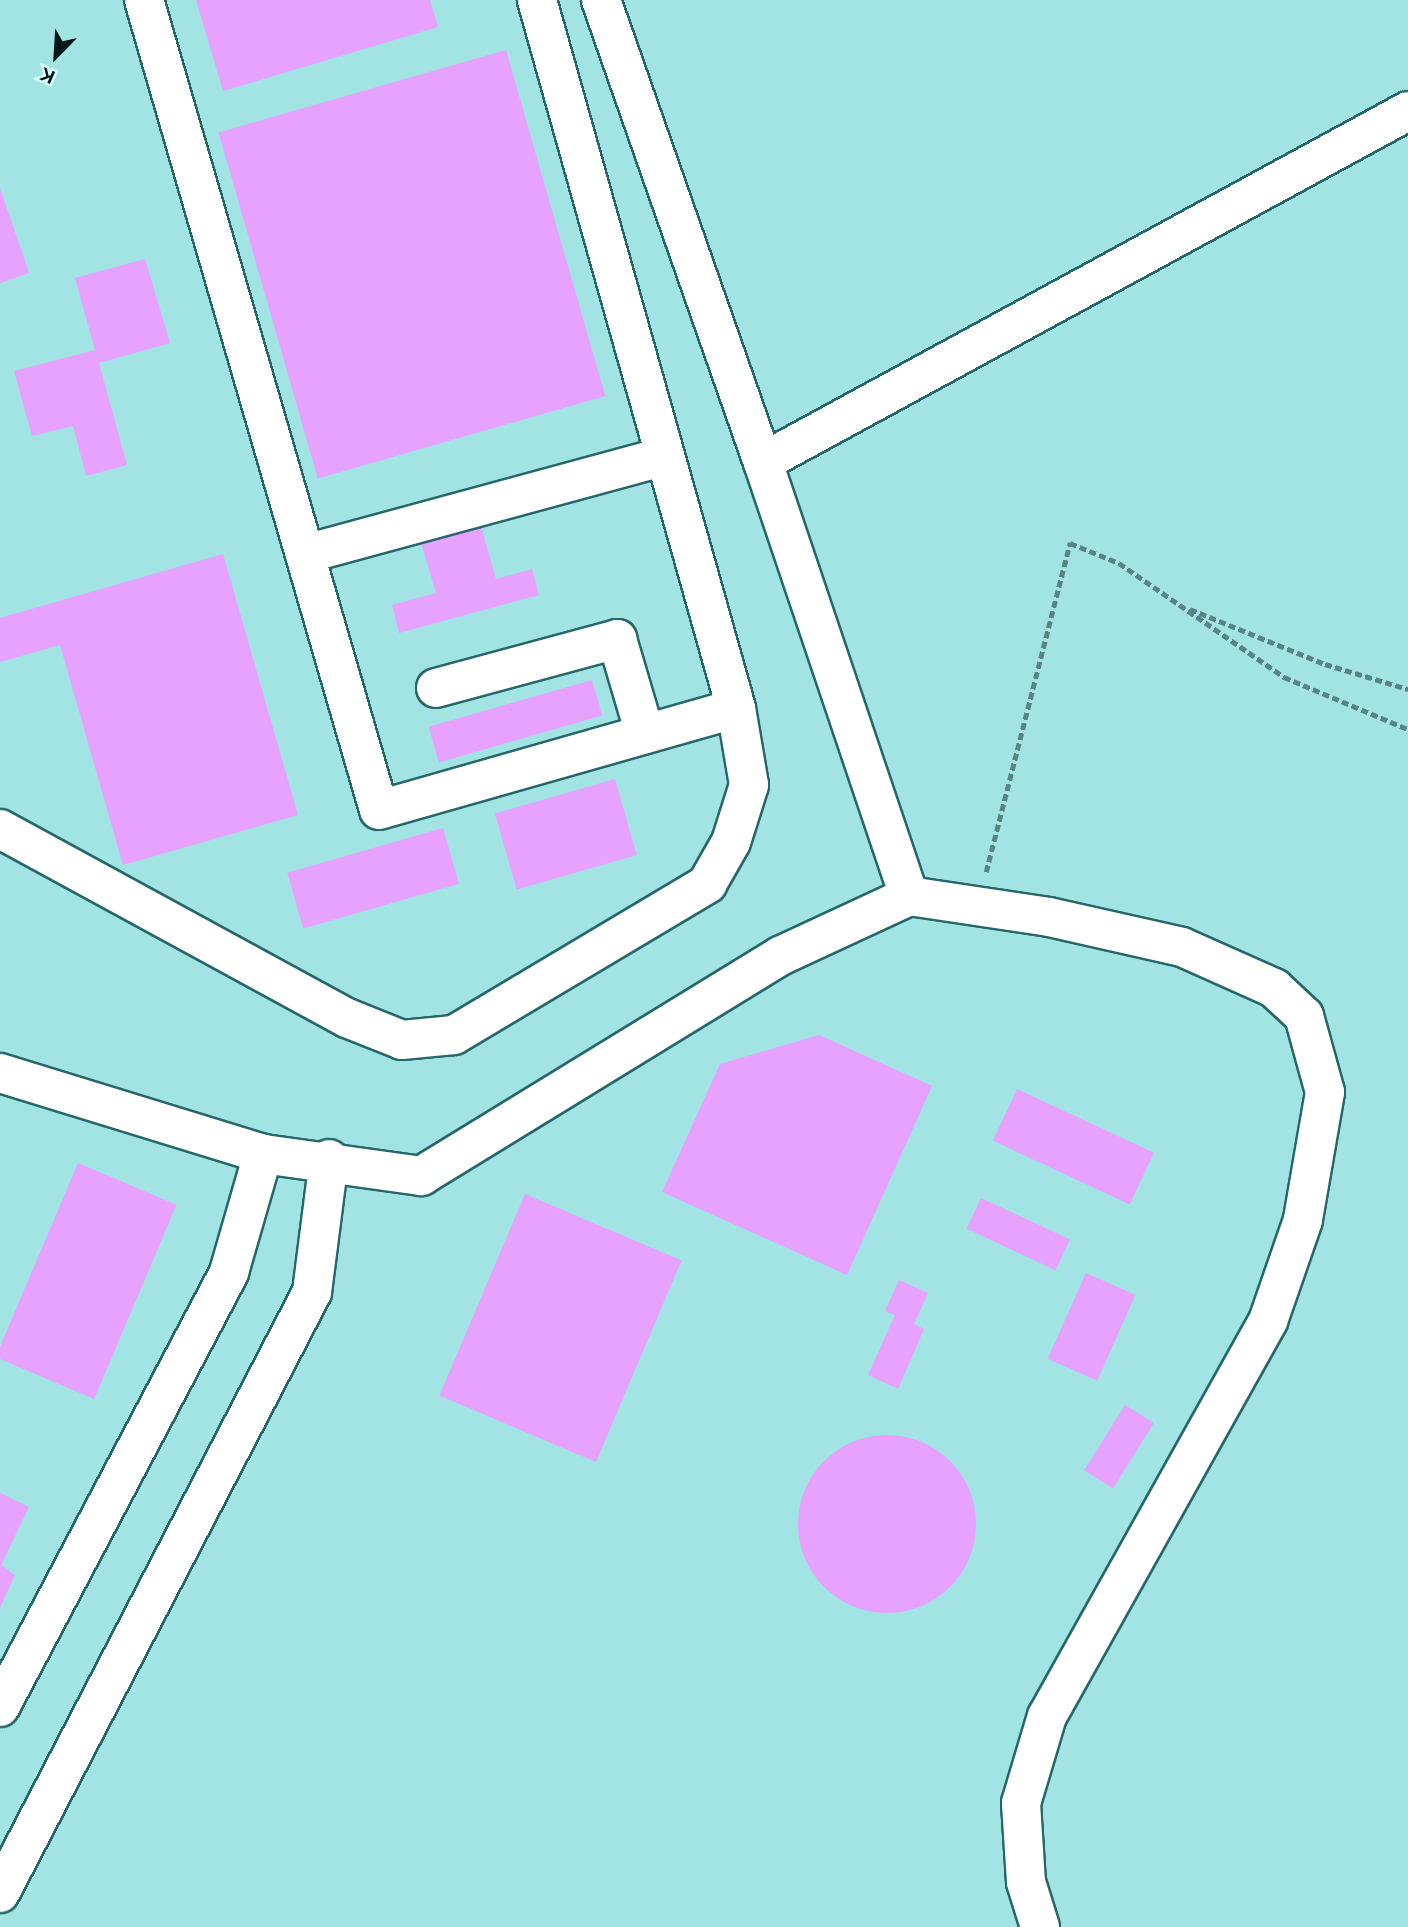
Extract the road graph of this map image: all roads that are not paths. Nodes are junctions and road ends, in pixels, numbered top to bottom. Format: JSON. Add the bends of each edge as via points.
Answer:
{"nodes":[{"id":1,"x":144,"y":0,"type":"edge"},
{"id":2,"x":537,"y":0,"type":"edge"},
{"id":3,"x":601,"y":0,"type":"edge"},
{"id":4,"x":1408,"y":111,"type":"edge"},
{"id":5,"x":665,"y":456,"type":"junction"},
{"id":6,"x":763,"y":462,"type":"junction"},
{"id":7,"x":305,"y":554,"type":"junction"},
{"id":8,"x":436,"y":688,"type":"dead end"},
{"id":9,"x":736,"y":708,"type":"junction"},
{"id":10,"x":645,"y":734,"type":"junction"},
{"id":11,"x":0,"y":829,"type":"edge"},
{"id":12,"x":909,"y":896,"type":"junction"},
{"id":13,"x":0,"y":1073,"type":"edge"},
{"id":14,"x":263,"y":1154,"type":"junction"},
{"id":15,"x":329,"y":1158,"type":"junction"},
{"id":16,"x":0,"y":1707,"type":"edge"},
{"id":17,"x":0,"y":1893,"type":"edge"},
{"id":18,"x":1040,"y":1927,"type":"edge"}],
"edges":[{"from":1,"to":7,"type":"lane"},
{"from":2,"to":5,"type":"lane"},
{"from":3,"to":6,"type":"lane"},
{"from":4,"to":6,"type":"lane"},
{"from":5,"to":7,"type":"lane"},
{"from":5,"to":9,"type":"lane"},
{"from":6,"to":12,"type":"lane"},
{"from":7,"to":10,"type":"lane","via":[[379,810]]},
{"from":8,"to":10,"type":"lane","via":[[617,639]]},
{"from":9,"to":10,"type":"lane"},
{"from":9,"to":11,"type":"lane","via":[[749,785],[731,842],[707,884],[454,1035],[402,1040],[347,1018]]},
{"from":12,"to":15,"type":"lane","via":[[780,956],[421,1176]]},
{"from":12,"to":18,"type":"lane","via":[[1182,947],[1274,988],[1304,1016],[1325,1092],[1303,1220],[1268,1321],[1047,1716],[1021,1802],[1026,1882]]},
{"from":13,"to":14,"type":"lane"},
{"from":14,"to":15,"type":"lane"},
{"from":14,"to":16,"type":"lane","via":[[229,1272]]},
{"from":15,"to":17,"type":"lane","via":[[312,1292]]}]}
